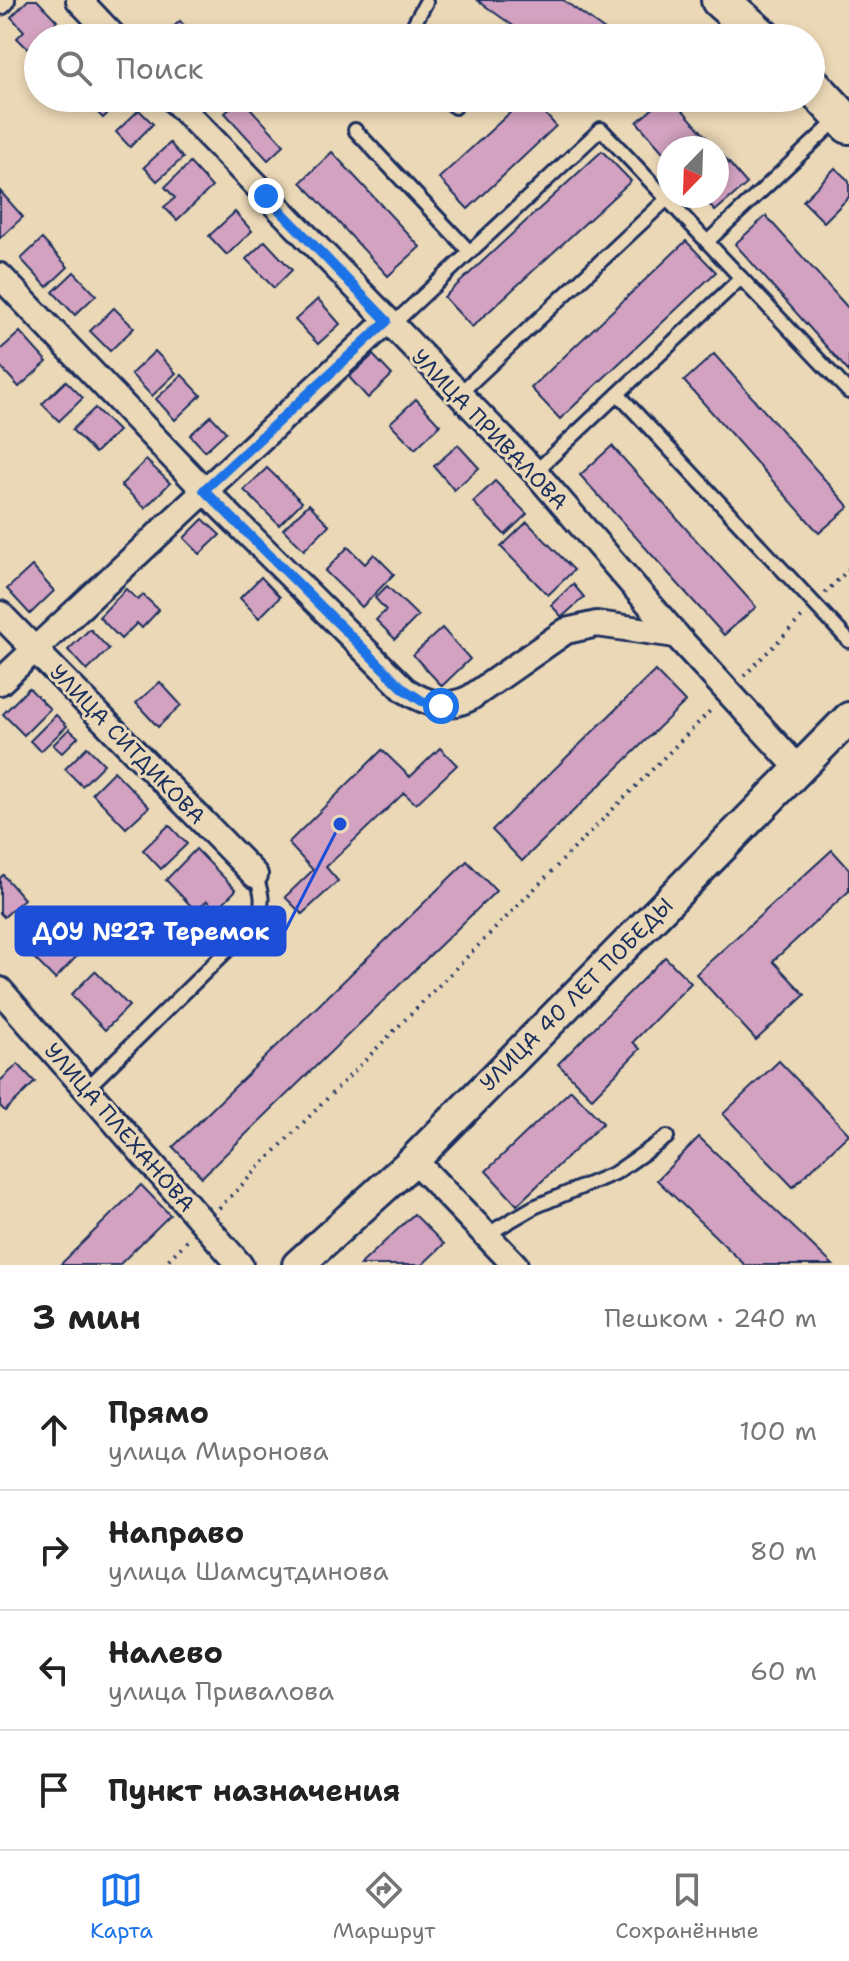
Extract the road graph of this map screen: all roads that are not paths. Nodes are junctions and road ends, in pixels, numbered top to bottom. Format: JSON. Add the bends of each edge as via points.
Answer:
{"nodes":[{"id":1,"x":79,"y":0,"type":"edge"},
{"id":2,"x":720,"y":0,"type":"edge"},
{"id":3,"x":427,"y":1,"type":"edge"},
{"id":4,"x":102,"y":24,"type":"edge"},
{"id":5,"x":414,"y":24,"type":"edge"},
{"id":6,"x":747,"y":24,"type":"edge"},
{"id":7,"x":825,"y":99,"type":"edge"},
{"id":8,"x":185,"y":112,"type":"edge"},
{"id":9,"x":845,"y":121,"type":"edge"},
{"id":10,"x":355,"y":130,"type":"dead end"},
{"id":11,"x":657,"y":188,"type":"edge"},
{"id":12,"x":657,"y":208,"type":"edge"},
{"id":13,"x":675,"y":208,"type":"edge"},
{"id":14,"x":707,"y":242,"type":"junction"},
{"id":15,"x":470,"y":252,"type":"junction"},
{"id":16,"x":0,"y":276,"type":"edge"},
{"id":17,"x":741,"y":278,"type":"junction"},
{"id":18,"x":389,"y":324,"type":"junction"},
{"id":19,"x":849,"y":392,"type":"edge"},
{"id":20,"x":459,"y":394,"type":"junction"},
{"id":21,"x":618,"y":394,"type":"junction"},
{"id":22,"x":535,"y":472,"type":"junction"},
{"id":23,"x":204,"y":490,"type":"junction"},
{"id":24,"x":0,"y":614,"type":"edge"},
{"id":25,"x":676,"y":635,"type":"junction"},
{"id":26,"x":849,"y":641,"type":"edge"},
{"id":27,"x":35,"y":649,"type":"junction"},
{"id":28,"x":0,"y":682,"type":"edge"},
{"id":29,"x":849,"y":718,"type":"edge"},
{"id":30,"x":799,"y":769,"type":"junction"},
{"id":31,"x":255,"y":875,"type":"joint"},
{"id":32,"x":0,"y":990,"type":"edge"},
{"id":33,"x":86,"y":1089,"type":"junction"},
{"id":34,"x":667,"y":1137,"type":"dead end"},
{"id":35,"x":414,"y":1160,"type":"junction"},
{"id":36,"x":486,"y":1235,"type":"junction"},
{"id":37,"x":240,"y":1265,"type":"edge"},
{"id":38,"x":298,"y":1265,"type":"edge"},
{"id":39,"x":515,"y":1265,"type":"edge"}],
"edges":[{"from":1,"to":4,"type":"street"},
{"from":2,"to":6,"type":"main road"},
{"from":3,"to":5,"type":"lane"},
{"from":7,"to":9,"type":"main road"},
{"from":8,"to":18,"type":"street","name":"УЛИЦА ПРИВАЛОВА"},
{"from":9,"to":14,"type":"lane"},
{"from":10,"to":15,"type":"lane"},
{"from":11,"to":15,"type":"lane","via":[[601,129]]},
{"from":12,"to":20,"type":"lane"},
{"from":13,"to":14,"type":"lane"},
{"from":14,"to":17,"type":"lane"},
{"from":15,"to":18,"type":"lane"},
{"from":16,"to":23,"type":"street"},
{"from":17,"to":19,"type":"lane"},
{"from":17,"to":21,"type":"lane"},
{"from":18,"to":20,"type":"street","name":"УЛИЦА ПРИВАЛОВА"},
{"from":18,"to":23,"type":"street"},
{"from":20,"to":22,"type":"street","name":"УЛИЦА ПРИВАЛОВА"},
{"from":21,"to":22,"type":"lane"},
{"from":21,"to":26,"type":"lane"},
{"from":22,"to":25,"type":"street","name":"УЛИЦА ПРИВАЛОВА"},
{"from":23,"to":25,"type":"street","via":[[422,701],[456,705],[566,631],[597,624]]},
{"from":23,"to":27,"type":"street"},
{"from":24,"to":27,"type":"street","name":"УЛИЦА СИТДИКОВА"},
{"from":25,"to":30,"type":"street","name":"УЛИЦА ПРИВАЛОВА"},
{"from":27,"to":28,"type":"street"},
{"from":27,"to":31,"type":"street","name":"УЛИЦА СИТДИКОВА"},
{"from":29,"to":30,"type":"street","name":"УЛИЦА 40 ЛЕТ ПОБЕДЫ"},
{"from":30,"to":35,"type":"street","name":"УЛИЦА 40 ЛЕТ ПОБЕДЫ"},
{"from":31,"to":33,"type":"lane","via":[[263,894],[254,924]]},
{"from":32,"to":33,"type":"street","name":"УЛИЦА ПЛЕХАНОВА"},
{"from":33,"to":37,"type":"street","name":"УЛИЦА ПЛЕХАНОВА"},
{"from":34,"to":36,"type":"lane","via":[[615,1173],[534,1207]]},
{"from":35,"to":36,"type":"street"},
{"from":35,"to":38,"type":"street","name":"УЛИЦА 40 ЛЕТ ПОБЕДЫ"},
{"from":36,"to":39,"type":"street"}]}
